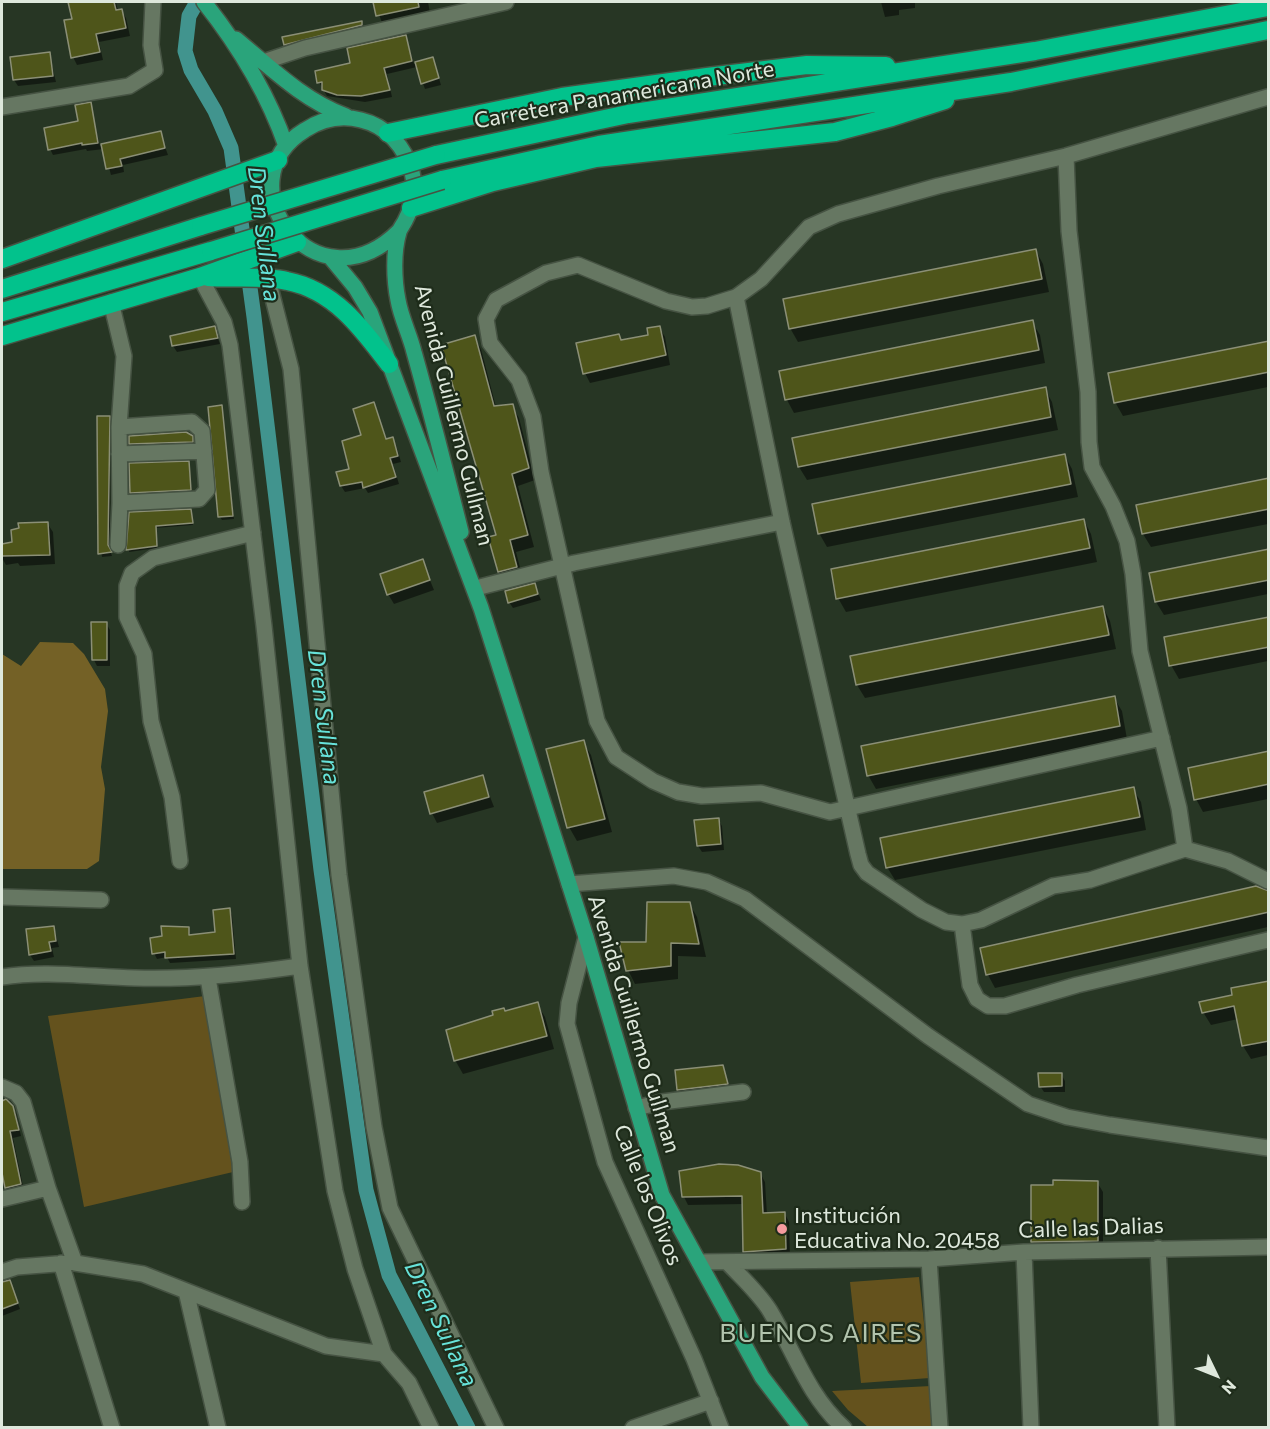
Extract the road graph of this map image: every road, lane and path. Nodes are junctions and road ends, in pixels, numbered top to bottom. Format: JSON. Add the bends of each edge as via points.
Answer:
{"nodes":[{"id":1,"x":153,"y":2,"type":"edge"},
{"id":2,"x":506,"y":2,"type":"edge"},
{"id":3,"x":206,"y":4,"type":"edge"},
{"id":4,"x":1269,"y":7,"type":"edge"},
{"id":5,"x":1269,"y":30,"type":"edge"},
{"id":6,"x":227,"y":32,"type":"junction"},
{"id":7,"x":263,"y":62,"type":"junction"},
{"id":8,"x":939,"y":67,"type":"junction"},
{"id":9,"x":975,"y":87,"type":"junction"},
{"id":10,"x":1269,"y":97,"type":"edge"},
{"id":11,"x":2,"y":107,"type":"edge"},
{"id":12,"x":350,"y":118,"type":"junction"},
{"id":13,"x":388,"y":133,"type":"junction"},
{"id":14,"x":282,"y":153,"type":"junction"},
{"id":15,"x":1066,"y":156,"type":"junction"},
{"id":16,"x":411,"y":208,"type":"junction"},
{"id":17,"x":399,"y":231,"type":"junction"},
{"id":18,"x":297,"y":242,"type":"junction"},
{"id":19,"x":331,"y":258,"type":"junction"},
{"id":20,"x":2,"y":259,"type":"edge"},
{"id":21,"x":235,"y":271,"type":"junction"},
{"id":22,"x":200,"y":277,"type":"junction"},
{"id":23,"x":264,"y":279,"type":"junction"},
{"id":24,"x":2,"y":289,"type":"edge"},
{"id":25,"x":736,"y":297,"type":"junction"},
{"id":26,"x":111,"y":302,"type":"junction"},
{"id":27,"x":2,"y":312,"type":"edge"},
{"id":28,"x":2,"y":336,"type":"edge"},
{"id":29,"x":389,"y":364,"type":"junction"},
{"id":30,"x":119,"y":427,"type":"junction"},
{"id":31,"x":204,"y":451,"type":"junction"},
{"id":32,"x":119,"y":454,"type":"junction"},
{"id":33,"x":120,"y":502,"type":"junction"},
{"id":34,"x":782,"y":522,"type":"junction"},
{"id":35,"x":253,"y":533,"type":"junction"},
{"id":36,"x":118,"y":545,"type":"dead end"},
{"id":37,"x":562,"y":566,"type":"junction"},
{"id":38,"x":476,"y":588,"type":"junction"},
{"id":39,"x":481,"y":608,"type":"junction"},
{"id":40,"x":1162,"y":738,"type":"junction"},
{"id":41,"x":848,"y":808,"type":"junction"},
{"id":42,"x":1185,"y":849,"type":"junction"},
{"id":43,"x":180,"y":861,"type":"dead end"},
{"id":44,"x":1269,"y":880,"type":"edge"},
{"id":45,"x":569,"y":884,"type":"junction"},
{"id":46,"x":2,"y":897,"type":"edge"},
{"id":47,"x":101,"y":900,"type":"dead end"},
{"id":48,"x":962,"y":924,"type":"junction"},
{"id":49,"x":586,"y":937,"type":"junction"},
{"id":50,"x":1269,"y":940,"type":"edge"},
{"id":51,"x":300,"y":966,"type":"junction"},
{"id":52,"x":2,"y":977,"type":"edge"},
{"id":53,"x":208,"y":978,"type":"junction"},
{"id":54,"x":2,"y":1088,"type":"edge"},
{"id":55,"x":743,"y":1092,"type":"dead end"},
{"id":56,"x":636,"y":1108,"type":"junction"},
{"id":57,"x":1269,"y":1148,"type":"edge"},
{"id":58,"x":48,"y":1188,"type":"junction"},
{"id":59,"x":2,"y":1199,"type":"edge"},
{"id":60,"x":242,"y":1203,"type":"dead end"},
{"id":61,"x":1269,"y":1247,"type":"edge"},
{"id":62,"x":1158,"y":1248,"type":"junction"},
{"id":63,"x":1024,"y":1252,"type":"junction"},
{"id":64,"x":929,"y":1259,"type":"junction"},
{"id":65,"x":699,"y":1262,"type":"junction"},
{"id":66,"x":727,"y":1262,"type":"junction"},
{"id":67,"x":68,"y":1263,"type":"junction"},
{"id":68,"x":2,"y":1272,"type":"edge"},
{"id":69,"x":186,"y":1292,"type":"junction"},
{"id":70,"x":384,"y":1354,"type":"junction"},
{"id":71,"x":711,"y":1401,"type":"junction"},
{"id":72,"x":112,"y":1428,"type":"edge"},
{"id":73,"x":218,"y":1428,"type":"edge"},
{"id":74,"x":431,"y":1428,"type":"edge"},
{"id":75,"x":496,"y":1428,"type":"edge"},
{"id":76,"x":633,"y":1428,"type":"edge"},
{"id":77,"x":721,"y":1428,"type":"edge"},
{"id":78,"x":801,"y":1428,"type":"edge"},
{"id":79,"x":844,"y":1428,"type":"edge"},
{"id":80,"x":940,"y":1428,"type":"edge"},
{"id":81,"x":1031,"y":1428,"type":"edge"},
{"id":82,"x":1167,"y":1428,"type":"edge"}],
"edges":[{"from":1,"to":11,"type":"street","via":[[151,45],[155,70],[141,80],[129,86]]},
{"from":2,"to":7,"type":"street","via":[[305,48]]},
{"from":3,"to":6,"type":"main road"},
{"from":4,"to":8,"type":"highway","name":"Carretera Panamericana Norte"},
{"from":5,"to":9,"type":"highway","name":"Carretera Panamericana Norte"},
{"from":6,"to":7,"type":"main road"},
{"from":6,"to":14,"type":"main road","via":[[275,113]]},
{"from":7,"to":12,"type":"main road","via":[[322,108]]},
{"from":8,"to":13,"type":"highway","via":[[807,65],[729,74],[562,97]]},
{"from":8,"to":24,"type":"highway","name":"Carretera Panamericana Norte","bridge":true,"via":[[628,114],[436,155]]},
{"from":9,"to":16,"type":"highway","via":[[915,110],[835,132],[596,158],[493,182]]},
{"from":9,"to":27,"type":"highway","name":"Carretera Panamericana Norte","bridge":true,"via":[[599,145],[442,180]]},
{"from":10,"to":15,"type":"street"},
{"from":12,"to":13,"type":"main road"},
{"from":12,"to":14,"type":"main road","via":[[314,124],[299,133]]},
{"from":13,"to":16,"type":"main road","via":[[404,152],[413,175]]},
{"from":14,"to":18,"type":"main road","via":[[272,185],[273,198],[281,222]]},
{"from":14,"to":20,"type":"highway","via":[[248,172]]},
{"from":15,"to":25,"type":"street","via":[[838,214],[809,227],[761,279]]},
{"from":15,"to":40,"type":"street","via":[[1070,242],[1088,392],[1092,467],[1127,541],[1140,651]]},
{"from":16,"to":17,"type":"main road"},
{"from":17,"to":19,"type":"main road","via":[[369,254]]},
{"from":17,"to":38,"type":"main road","name":"Avenida Guillermo Gullman","via":[[395,274],[398,301]]},
{"from":18,"to":19,"type":"main road"},
{"from":18,"to":21,"type":"highway","via":[[262,253]]},
{"from":19,"to":29,"type":"main road","name":"Avenida Guillermo Gullman","via":[[356,287],[370,312]]},
{"from":21,"to":22,"type":"highway"},
{"from":21,"to":23,"type":"highway"},
{"from":22,"to":26,"type":"highway"},
{"from":22,"to":35,"type":"street","via":[[224,322],[230,345]]},
{"from":23,"to":29,"type":"highway","via":[[287,281],[334,302],[360,325]]},
{"from":23,"to":75,"type":"street","via":[[291,369],[341,895],[374,1127],[390,1208]]},
{"from":25,"to":34,"type":"street"},
{"from":25,"to":37,"type":"street","via":[[692,307],[666,301],[578,265],[546,273],[496,300],[486,319],[490,343],[519,380],[533,417]]},
{"from":26,"to":28,"type":"highway"},
{"from":26,"to":30,"type":"street","via":[[124,356]]},
{"from":29,"to":39,"type":"main road","name":"Avenida Guillermo Gullman"},
{"from":30,"to":31,"type":"street","via":[[192,422],[202,431]]},
{"from":30,"to":32,"type":"street"},
{"from":31,"to":32,"type":"street"},
{"from":31,"to":33,"type":"street","via":[[207,490],[199,499]]},
{"from":32,"to":33,"type":"street"},
{"from":33,"to":36,"type":"street"},
{"from":34,"to":37,"type":"street"},
{"from":34,"to":41,"type":"street"},
{"from":35,"to":43,"type":"street","via":[[153,558],[132,573],[127,586],[127,617],[144,654],[151,722],[172,797]]},
{"from":35,"to":51,"type":"street"},
{"from":37,"to":38,"type":"street"},
{"from":37,"to":41,"type":"street","via":[[597,721],[616,757],[678,792],[702,796],[761,793],[830,812]]},
{"from":38,"to":39,"type":"main road","name":"Avenida Guillermo Gullman"},
{"from":39,"to":45,"type":"main road","name":"Avenida Guillermo Gullman"},
{"from":40,"to":41,"type":"street"},
{"from":40,"to":42,"type":"street"},
{"from":41,"to":48,"type":"street","via":[[861,865],[867,873],[922,910],[946,922]]},
{"from":42,"to":44,"type":"street","via":[[1228,861]]},
{"from":42,"to":48,"type":"street","via":[[1090,880],[1053,886],[981,920]]},
{"from":45,"to":49,"type":"main road","name":"Avenida Guillermo Gullman"},
{"from":45,"to":57,"type":"street","via":[[674,876],[707,882],[745,899],[928,1036],[1028,1104],[1110,1125]]},
{"from":46,"to":47,"type":"street"},
{"from":48,"to":50,"type":"street","via":[[970,985],[977,999],[988,1006],[1005,1006]]},
{"from":49,"to":56,"type":"main road","name":"Avenida Guillermo Gullman"},
{"from":49,"to":71,"type":"street","name":"Calle los Olivos","via":[[567,1024],[606,1162]]},
{"from":51,"to":53,"type":"street"},
{"from":51,"to":70,"type":"street","via":[[335,1191],[355,1269]]},
{"from":52,"to":53,"type":"street"},
{"from":53,"to":60,"type":"street","via":[[240,1162]]},
{"from":54,"to":58,"type":"street","via":[[16,1093],[23,1102]]},
{"from":55,"to":56,"type":"street"},
{"from":56,"to":65,"type":"main road","name":"Avenida Guillermo Gullman","via":[[662,1195]]},
{"from":58,"to":59,"type":"street"},
{"from":58,"to":67,"type":"street"},
{"from":61,"to":62,"type":"street","name":"Calle las Dalias"},
{"from":62,"to":63,"type":"street","name":"Calle las Dalias"},
{"from":62,"to":82,"type":"street"},
{"from":63,"to":64,"type":"street","name":"Calle las Dalias"},
{"from":63,"to":81,"type":"street"},
{"from":64,"to":66,"type":"street","name":"Calle las Dalias"},
{"from":64,"to":80,"type":"street"},
{"from":65,"to":66,"type":"street","name":"Calle las Dalias"},
{"from":65,"to":78,"type":"main road","name":"Avenida Guillermo Gullman","via":[[762,1377]]},
{"from":66,"to":79,"type":"street","via":[[769,1308],[815,1395]]},
{"from":67,"to":68,"type":"street"},
{"from":67,"to":69,"type":"street","via":[[135,1272]]},
{"from":67,"to":72,"type":"street"},
{"from":69,"to":70,"type":"street","via":[[326,1346]]},
{"from":69,"to":73,"type":"street"},
{"from":70,"to":74,"type":"street","via":[[409,1383]]},
{"from":71,"to":76,"type":"street"},
{"from":71,"to":77,"type":"street","name":"Calle los Olivos"}]}
